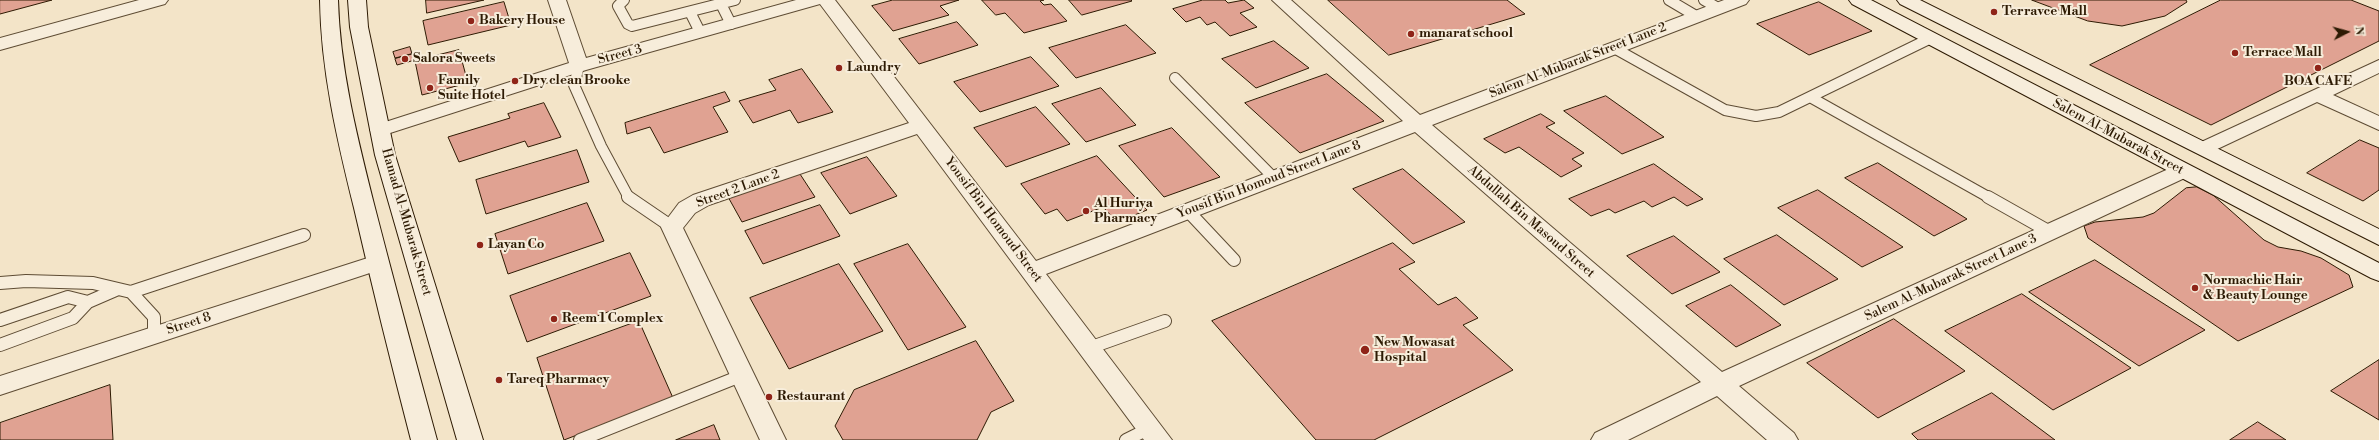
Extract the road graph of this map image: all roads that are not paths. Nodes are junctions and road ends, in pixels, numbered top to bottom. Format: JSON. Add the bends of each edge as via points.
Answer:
{"nodes":[{"id":1,"x":159,"y":0,"type":"edge"},
{"id":2,"x":329,"y":0,"type":"edge"},
{"id":3,"x":357,"y":0,"type":"edge"},
{"id":4,"x":557,"y":0,"type":"edge"},
{"id":5,"x":624,"y":0,"type":"edge"},
{"id":6,"x":735,"y":0,"type":"edge"},
{"id":7,"x":816,"y":0,"type":"edge"},
{"id":8,"x":826,"y":0,"type":"edge"},
{"id":9,"x":1281,"y":0,"type":"edge"},
{"id":10,"x":1669,"y":0,"type":"edge"},
{"id":11,"x":1740,"y":0,"type":"edge"},
{"id":12,"x":1894,"y":0,"type":"edge"},
{"id":13,"x":1906,"y":0,"type":"edge"},
{"id":14,"x":1862,"y":2,"type":"edge"},
{"id":15,"x":721,"y":4,"type":"junction"},
{"id":16,"x":1706,"y":8,"type":"edge"},
{"id":17,"x":690,"y":12,"type":"junction"},
{"id":18,"x":1939,"y":17,"type":"junction"},
{"id":19,"x":731,"y":24,"type":"junction"},
{"id":20,"x":700,"y":32,"type":"junction"},
{"id":21,"x":1924,"y":35,"type":"junction"},
{"id":22,"x":0,"y":44,"type":"edge"},
{"id":23,"x":1614,"y":48,"type":"junction"},
{"id":24,"x":579,"y":66,"type":"junction"},
{"id":25,"x":2379,"y":66,"type":"edge"},
{"id":26,"x":1175,"y":78,"type":"dead end"},
{"id":27,"x":2317,"y":95,"type":"junction"},
{"id":28,"x":1810,"y":97,"type":"junction"},
{"id":29,"x":1417,"y":123,"type":"junction"},
{"id":30,"x":2379,"y":124,"type":"edge"},
{"id":31,"x":921,"y":126,"type":"junction"},
{"id":32,"x":380,"y":130,"type":"junction"},
{"id":33,"x":2204,"y":148,"type":"junction"},
{"id":34,"x":2182,"y":170,"type":"junction"},
{"id":35,"x":1274,"y":178,"type":"junction"},
{"id":36,"x":1188,"y":211,"type":"junction"},
{"id":37,"x":672,"y":227,"type":"junction"},
{"id":38,"x":2050,"y":232,"type":"junction"},
{"id":39,"x":304,"y":235,"type":"dead end"},
{"id":40,"x":2379,"y":238,"type":"edge"},
{"id":41,"x":1234,"y":260,"type":"dead end"},
{"id":42,"x":377,"y":263,"type":"junction"},
{"id":43,"x":1031,"y":271,"type":"junction"},
{"id":44,"x":2379,"y":274,"type":"edge"},
{"id":45,"x":0,"y":283,"type":"edge"},
{"id":46,"x":118,"y":289,"type":"junction"},
{"id":47,"x":131,"y":292,"type":"junction"},
{"id":48,"x":88,"y":302,"type":"junction"},
{"id":49,"x":0,"y":320,"type":"edge"},
{"id":50,"x":1165,"y":321,"type":"dead end"},
{"id":51,"x":154,"y":336,"type":"junction"},
{"id":52,"x":0,"y":345,"type":"edge"},
{"id":53,"x":1089,"y":348,"type":"junction"},
{"id":54,"x":743,"y":375,"type":"junction"},
{"id":55,"x":1719,"y":384,"type":"junction"},
{"id":56,"x":0,"y":386,"type":"edge"},
{"id":57,"x":1154,"y":434,"type":"edge"},
{"id":58,"x":424,"y":440,"type":"edge"},
{"id":59,"x":470,"y":440,"type":"edge"},
{"id":60,"x":580,"y":440,"type":"edge"},
{"id":61,"x":773,"y":440,"type":"edge"},
{"id":62,"x":1126,"y":440,"type":"edge"},
{"id":63,"x":1604,"y":440,"type":"edge"},
{"id":64,"x":1785,"y":440,"type":"edge"}],
"edges":[{"from":1,"to":22,"type":"street"},
{"from":2,"to":42,"type":"street","via":[[330,42],[336,82]]},
{"from":3,"to":32,"type":"street","name":"Hamad Al-Mubarak Street","via":[[359,27]]},
{"from":4,"to":24,"type":"street"},
{"from":5,"to":17,"type":"lane","via":[[618,6],[628,24],[632,26]]},
{"from":6,"to":15,"type":"lane"},
{"from":7,"to":19,"type":"street","name":"Street 3"},
{"from":8,"to":31,"type":"street","name":"Yousif Bin Homoud Street"},
{"from":9,"to":29,"type":"street","name":"Abdullah Bin Masoud Street"},
{"from":10,"to":16,"type":"lane"},
{"from":11,"to":16,"type":"street","name":"Salem Al-Mubarak Street Lane 2"},
{"from":12,"to":14,"type":"street","via":[[1886,5]]},
{"from":13,"to":18,"type":"street","name":"Salem Al-Mubarak Street"},
{"from":14,"to":21,"type":"street","name":"Salem Al-Mubarak Street"},
{"from":15,"to":17,"type":"lane"},
{"from":15,"to":19,"type":"lane"},
{"from":16,"to":23,"type":"street","name":"Salem Al-Mubarak Street Lane 2"},
{"from":17,"to":20,"type":"lane"},
{"from":18,"to":21,"type":"street","via":[[1926,16],[1916,19],[1914,27]]},
{"from":18,"to":33,"type":"street","name":"Salem Al-Mubarak Street"},
{"from":19,"to":20,"type":"street","name":"Street 3"},
{"from":20,"to":24,"type":"street","name":"Street 3"},
{"from":21,"to":28,"type":"lane"},
{"from":21,"to":34,"type":"street","name":"Salem Al-Mubarak Street"},
{"from":23,"to":28,"type":"lane","via":[[1735,114],[1772,115]]},
{"from":23,"to":29,"type":"street","name":"Salem Al-Mubarak Street Lane 2"},
{"from":24,"to":32,"type":"street","name":"Street 3"},
{"from":24,"to":37,"type":"lane","via":[[574,85],[601,146],[628,196]]},
{"from":25,"to":27,"type":"street"},
{"from":26,"to":35,"type":"lane"},
{"from":27,"to":30,"type":"street"},
{"from":27,"to":33,"type":"street"},
{"from":28,"to":38,"type":"lane"},
{"from":29,"to":35,"type":"street","name":"Yousif Bin Homoud Street Lane 8"},
{"from":29,"to":55,"type":"street","name":"Abdullah Bin Masoud Street"},
{"from":31,"to":37,"type":"street","name":"Street 2 Lane 2","via":[[701,200],[687,208]]},
{"from":31,"to":43,"type":"street","name":"Yousif Bin Homoud Street"},
{"from":32,"to":59,"type":"street","name":"Hamad Al-Mubarak Street","via":[[385,155]]},
{"from":33,"to":40,"type":"street","name":"Salem Al-Mubarak Street"},
{"from":34,"to":38,"type":"street","name":"Salem Al-Mubarak Street Lane 3"},
{"from":34,"to":44,"type":"street","name":"Salem Al-Mubarak Street"},
{"from":35,"to":36,"type":"street","name":"Yousif Bin Homoud Street Lane 8"},
{"from":36,"to":41,"type":"lane"},
{"from":36,"to":43,"type":"street","name":"Yousif Bin Homoud Street Lane 8"},
{"from":37,"to":54,"type":"street"},
{"from":38,"to":55,"type":"street","name":"Salem Al-Mubarak Street Lane 3"},
{"from":39,"to":47,"type":"lane"},
{"from":42,"to":51,"type":"street","name":"Street 8"},
{"from":42,"to":58,"type":"street"},
{"from":43,"to":53,"type":"street","name":"Yousif Bin Homoud Street"},
{"from":45,"to":46,"type":"lane","via":[[93,283]]},
{"from":46,"to":47,"type":"lane"},
{"from":46,"to":48,"type":"lane"},
{"from":47,"to":51,"type":"lane","via":[[154,317]]},
{"from":48,"to":49,"type":"lane","via":[[68,297]]},
{"from":48,"to":52,"type":"lane","via":[[73,318]]},
{"from":50,"to":53,"type":"lane"},
{"from":51,"to":56,"type":"street","name":"Street 8"},
{"from":53,"to":57,"type":"street","name":"Yousif Bin Homoud Street"},
{"from":54,"to":60,"type":"lane"},
{"from":54,"to":61,"type":"street"},
{"from":55,"to":63,"type":"street","name":"Salem Al-Mubarak Street Lane 3"},
{"from":55,"to":64,"type":"street","name":"Abdullah Bin Masoud Street"},
{"from":57,"to":62,"type":"lane"}]}
